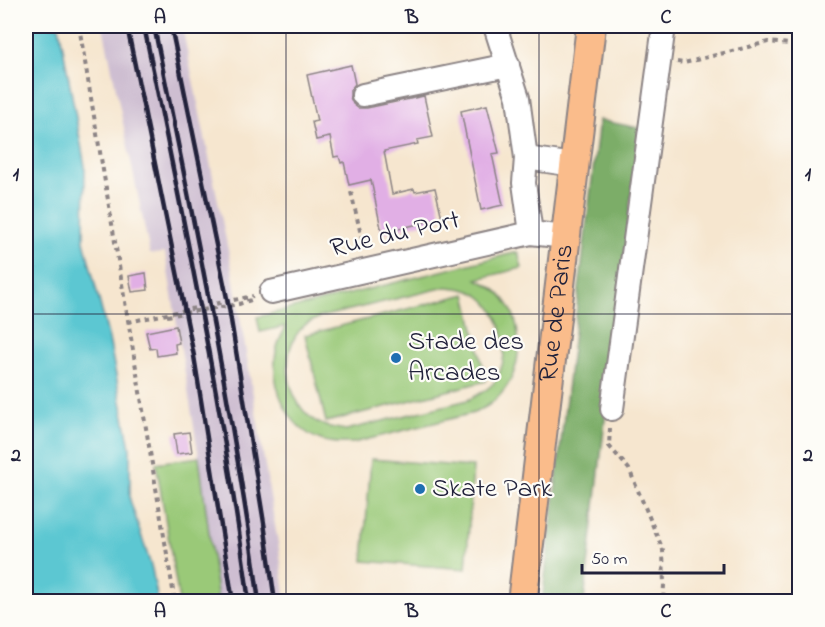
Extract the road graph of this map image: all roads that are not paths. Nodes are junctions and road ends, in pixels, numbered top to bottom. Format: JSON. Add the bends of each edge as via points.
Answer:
{"nodes":[{"id":1,"x":495,"y":26,"type":"edge"},
{"id":2,"x":591,"y":26,"type":"edge"},
{"id":3,"x":664,"y":26,"type":"edge"},
{"id":4,"x":508,"y":65,"type":"junction"},
{"id":5,"x":363,"y":95,"type":"dead end"},
{"id":6,"x":526,"y":158,"type":"junction"},
{"id":7,"x":574,"y":165,"type":"junction"},
{"id":8,"x":531,"y":233,"type":"junction"},
{"id":9,"x":565,"y":237,"type":"junction"},
{"id":10,"x":271,"y":292,"type":"road end"},
{"id":11,"x":612,"y":409,"type":"road end"},
{"id":12,"x":522,"y":602,"type":"edge"}],
"edges":[{"from":1,"to":4,"type":"street"},
{"from":2,"to":7,"type":"main road","name":"Rue de Paris"},
{"from":3,"to":11,"type":"street"},
{"from":4,"to":5,"type":"street"},
{"from":4,"to":6,"type":"street","via":[[518,98]]},
{"from":6,"to":7,"type":"street"},
{"from":6,"to":8,"type":"street","via":[[524,183]]},
{"from":7,"to":9,"type":"main road","name":"Rue de Paris"},
{"from":8,"to":9,"type":"street","name":"Rue du Port"},
{"from":8,"to":10,"type":"street","name":"Rue du Port"},
{"from":9,"to":12,"type":"main road","name":"Rue de Paris"}]}
